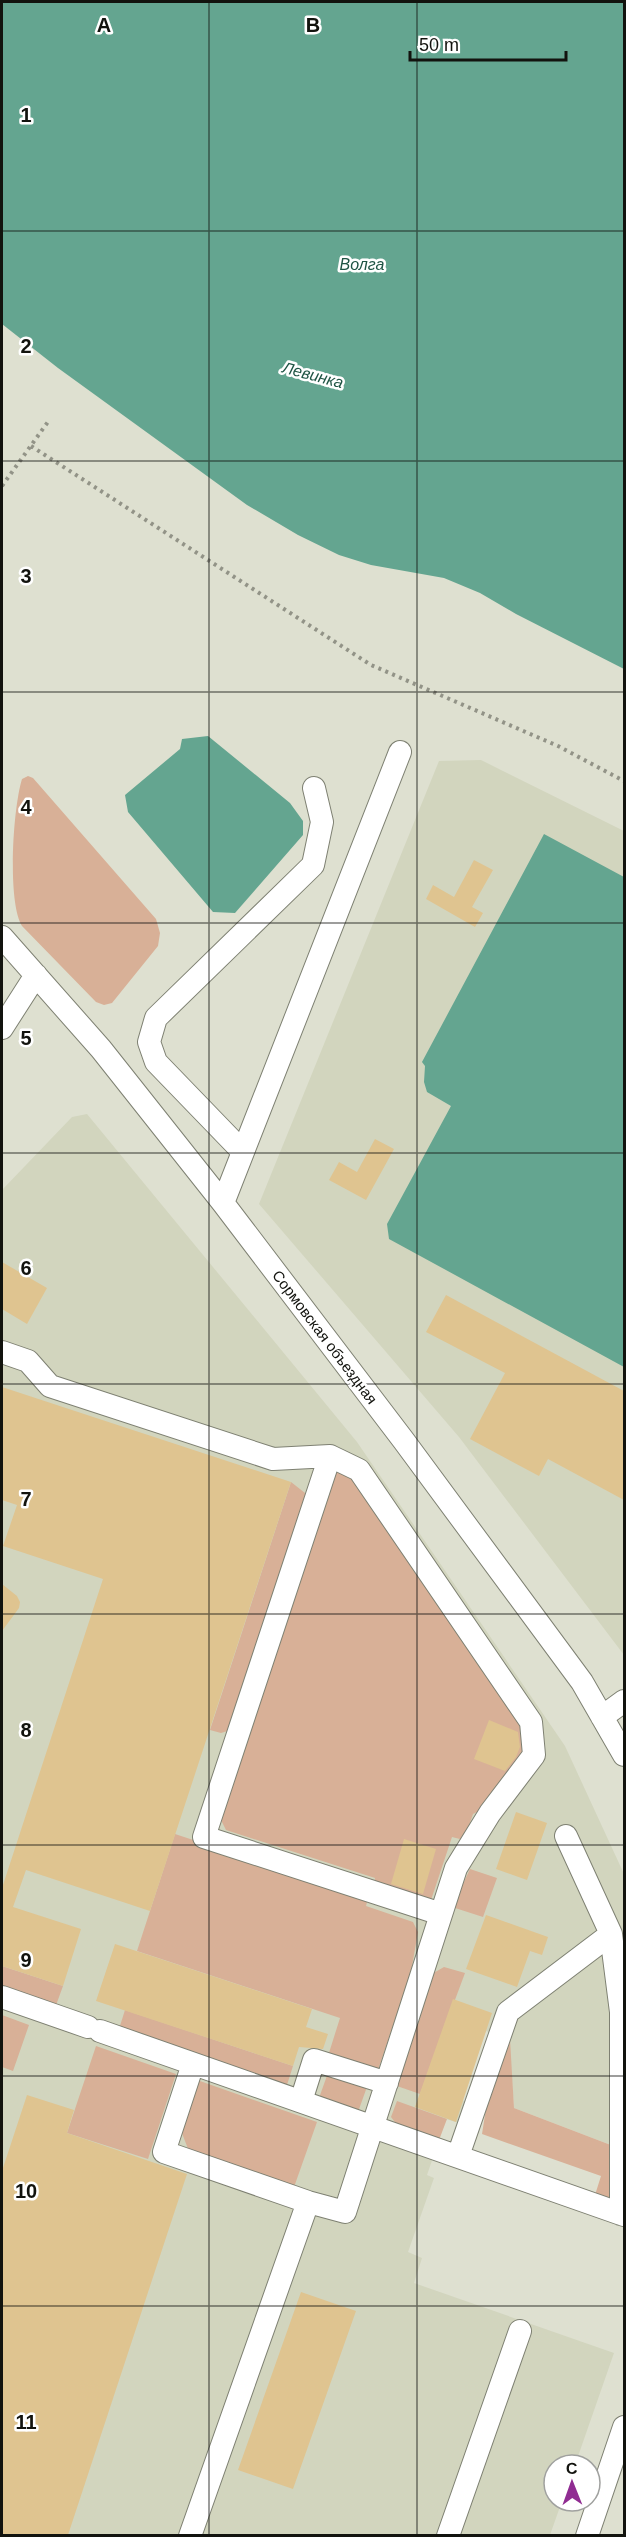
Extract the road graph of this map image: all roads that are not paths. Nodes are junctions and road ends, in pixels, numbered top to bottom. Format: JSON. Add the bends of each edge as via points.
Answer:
{"nodes":[{"id":1,"x":400,"y":752,"type":"dead end"},
{"id":2,"x":314,"y":788,"type":"dead end"},
{"id":3,"x":2,"y":937,"type":"edge"},
{"id":4,"x":36,"y":975,"type":"junction"},
{"id":5,"x":2,"y":1028,"type":"edge"},
{"id":6,"x":242,"y":1151,"type":"junction"},
{"id":7,"x":223,"y":1203,"type":"junction"},
{"id":8,"x":2,"y":1352,"type":"edge"},
{"id":9,"x":330,"y":1456,"type":"junction"},
{"id":10,"x":624,"y":1701,"type":"edge"},
{"id":11,"x":602,"y":1717,"type":"junction"},
{"id":12,"x":624,"y":1755,"type":"edge"},
{"id":13,"x":566,"y":1836,"type":"dead end"},
{"id":14,"x":441,"y":1914,"type":"junction"},
{"id":15,"x":611,"y":1934,"type":"junction"},
{"id":16,"x":2,"y":1996,"type":"edge"},
{"id":17,"x":193,"y":2064,"type":"junction"},
{"id":18,"x":387,"y":2083,"type":"junction"},
{"id":19,"x":301,"y":2101,"type":"junction"},
{"id":20,"x":372,"y":2127,"type":"junction"},
{"id":21,"x":458,"y":2156,"type":"junction"},
{"id":22,"x":308,"y":2202,"type":"junction"},
{"id":23,"x":623,"y":2214,"type":"edge"},
{"id":24,"x":520,"y":2331,"type":"dead end"},
{"id":25,"x":624,"y":2427,"type":"edge"},
{"id":26,"x":190,"y":2535,"type":"edge"},
{"id":27,"x":448,"y":2535,"type":"edge"},
{"id":28,"x":587,"y":2535,"type":"edge"}],
"edges":[{"from":1,"to":6,"type":"street"},
{"from":2,"to":6,"type":"street","via":[[322,822],[313,865],[156,1018],[149,1042],[156,1062]]},
{"from":3,"to":4,"type":"street","name":"Сормовская объездная"},
{"from":4,"to":5,"type":"street"},
{"from":4,"to":7,"type":"street","name":"Сормовская объездная","via":[[101,1049]]},
{"from":6,"to":7,"type":"street"},
{"from":7,"to":11,"type":"street","name":"Сормовская объездная","via":[[582,1682]]},
{"from":8,"to":9,"type":"street","via":[[28,1361],[50,1386],[273,1459]]},
{"from":9,"to":14,"type":"street","via":[[359,1470],[531,1722],[534,1755],[490,1813],[456,1868]]},
{"from":9,"to":14,"type":"street","via":[[204,1837]]},
{"from":10,"to":11,"type":"street"},
{"from":11,"to":12,"type":"street","name":"Сормовская объездная"},
{"from":13,"to":15,"type":"street"},
{"from":14,"to":18,"type":"street"},
{"from":15,"to":21,"type":"street","via":[[508,2012]]},
{"from":15,"to":23,"type":"street","via":[[621,2012]]},
{"from":16,"to":17,"type":"street"},
{"from":17,"to":19,"type":"street"},
{"from":17,"to":22,"type":"street","via":[[164,2152]]},
{"from":18,"to":19,"type":"street","via":[[314,2060]]},
{"from":18,"to":20,"type":"street"},
{"from":19,"to":20,"type":"street"},
{"from":20,"to":21,"type":"street"},
{"from":20,"to":22,"type":"street","via":[[345,2212]]},
{"from":21,"to":23,"type":"street"},
{"from":22,"to":26,"type":"street"},
{"from":24,"to":27,"type":"street"},
{"from":25,"to":28,"type":"street"}]}
